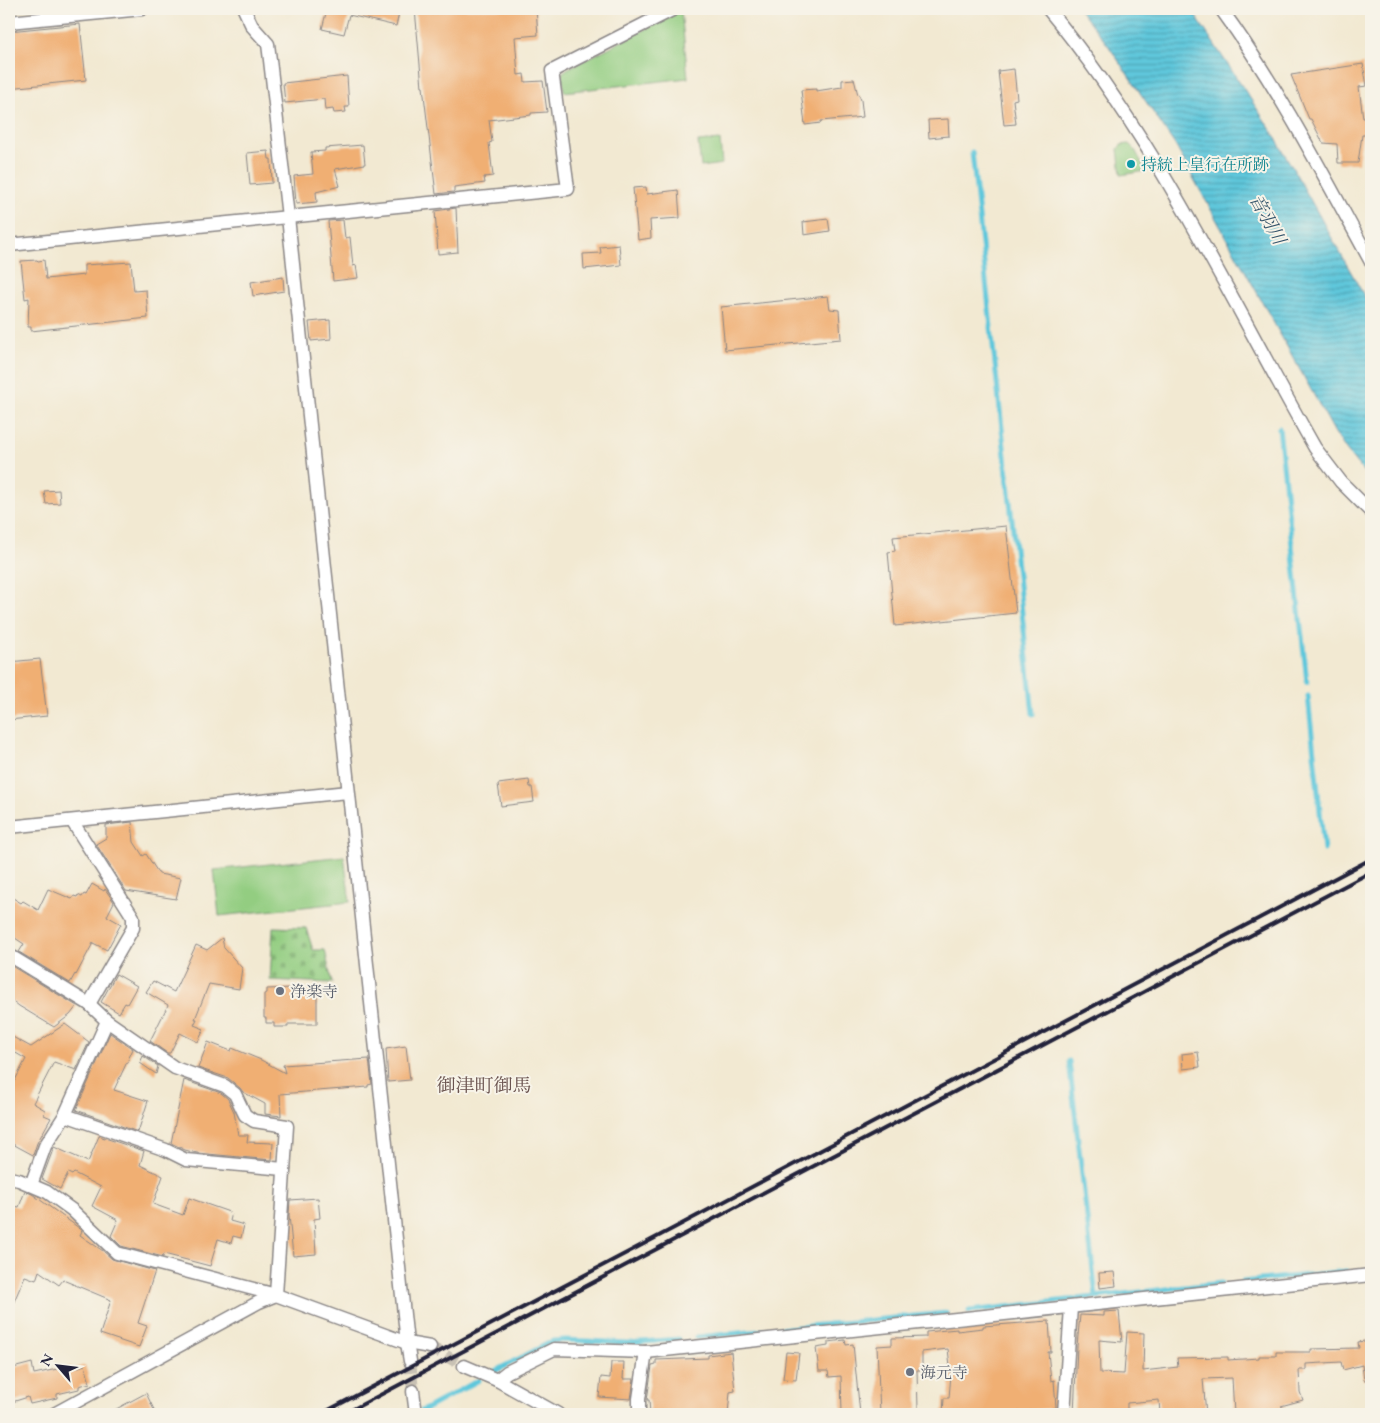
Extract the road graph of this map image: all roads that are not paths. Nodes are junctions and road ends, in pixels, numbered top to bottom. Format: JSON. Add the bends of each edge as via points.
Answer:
{"nodes":[{"id":1,"x":142,"y":9,"type":"edge"},
{"id":2,"x":244,"y":9,"type":"edge"},
{"id":3,"x":674,"y":9,"type":"edge"},
{"id":4,"x":1048,"y":9,"type":"edge"},
{"id":5,"x":1220,"y":9,"type":"edge"},
{"id":6,"x":43,"y":13,"type":"edge"},
{"id":7,"x":9,"y":22,"type":"edge"},
{"id":8,"x":288,"y":217,"type":"junction"},
{"id":9,"x":9,"y":245,"type":"edge"},
{"id":10,"x":1371,"y":262,"type":"edge"},
{"id":11,"x":1371,"y":512,"type":"edge"},
{"id":12,"x":348,"y":792,"type":"junction"},
{"id":13,"x":72,"y":821,"type":"junction"},
{"id":14,"x":9,"y":828,"type":"edge"},
{"id":15,"x":9,"y":955,"type":"edge"},
{"id":16,"x":89,"y":1004,"type":"junction"},
{"id":17,"x":108,"y":1021,"type":"junction"},
{"id":18,"x":65,"y":1115,"type":"junction"},
{"id":19,"x":284,"y":1170,"type":"junction"},
{"id":20,"x":9,"y":1178,"type":"edge"},
{"id":21,"x":31,"y":1185,"type":"junction"},
{"id":22,"x":1371,"y":1275,"type":"edge"},
{"id":23,"x":276,"y":1295,"type":"junction"},
{"id":24,"x":1071,"y":1307,"type":"junction"},
{"id":25,"x":407,"y":1343,"type":"junction"},
{"id":26,"x":430,"y":1347,"type":"tunnel mouth"},
{"id":27,"x":646,"y":1352,"type":"junction"},
{"id":28,"x":410,"y":1361,"type":"tunnel mouth"},
{"id":29,"x":464,"y":1366,"type":"tunnel mouth"},
{"id":30,"x":497,"y":1380,"type":"junction"},
{"id":31,"x":414,"y":1391,"type":"tunnel mouth"},
{"id":32,"x":54,"y":1414,"type":"edge"},
{"id":33,"x":416,"y":1414,"type":"edge"},
{"id":34,"x":558,"y":1414,"type":"edge"},
{"id":35,"x":639,"y":1414,"type":"edge"},
{"id":36,"x":1064,"y":1414,"type":"edge"}],
"edges":[{"from":1,"to":6,"type":"street"},
{"from":2,"to":8,"type":"street","via":[[252,26],[268,44]]},
{"from":3,"to":8,"type":"street","via":[[552,71],[568,189]]},
{"from":4,"to":11,"type":"street","via":[[1102,78],[1145,143],[1315,448],[1341,482]]},
{"from":5,"to":10,"type":"street","via":[[1292,118]]},
{"from":6,"to":7,"type":"street"},
{"from":8,"to":9,"type":"street"},
{"from":8,"to":12,"type":"street"},
{"from":12,"to":13,"type":"street"},
{"from":12,"to":25,"type":"street"},
{"from":13,"to":14,"type":"street"},
{"from":13,"to":16,"type":"street","via":[[133,917],[133,928]]},
{"from":15,"to":16,"type":"street"},
{"from":16,"to":17,"type":"street"},
{"from":17,"to":18,"type":"street"},
{"from":17,"to":19,"type":"street","via":[[175,1068],[226,1086],[235,1094],[245,1115],[254,1121],[287,1126]]},
{"from":18,"to":19,"type":"street","via":[[186,1160]]},
{"from":18,"to":21,"type":"street","via":[[45,1146]]},
{"from":19,"to":23,"type":"street"},
{"from":20,"to":21,"type":"street"},
{"from":21,"to":23,"type":"street","via":[[72,1210],[117,1253]]},
{"from":22,"to":24,"type":"street"},
{"from":23,"to":25,"type":"street"},
{"from":23,"to":32,"type":"street"},
{"from":24,"to":27,"type":"street"},
{"from":24,"to":36,"type":"street"},
{"from":25,"to":26,"type":"street"},
{"from":25,"to":28,"type":"street"},
{"from":27,"to":30,"type":"street","via":[[554,1349]]},
{"from":27,"to":35,"type":"street"},
{"from":29,"to":30,"type":"street"},
{"from":30,"to":34,"type":"street"},
{"from":31,"to":33,"type":"street"}]}
